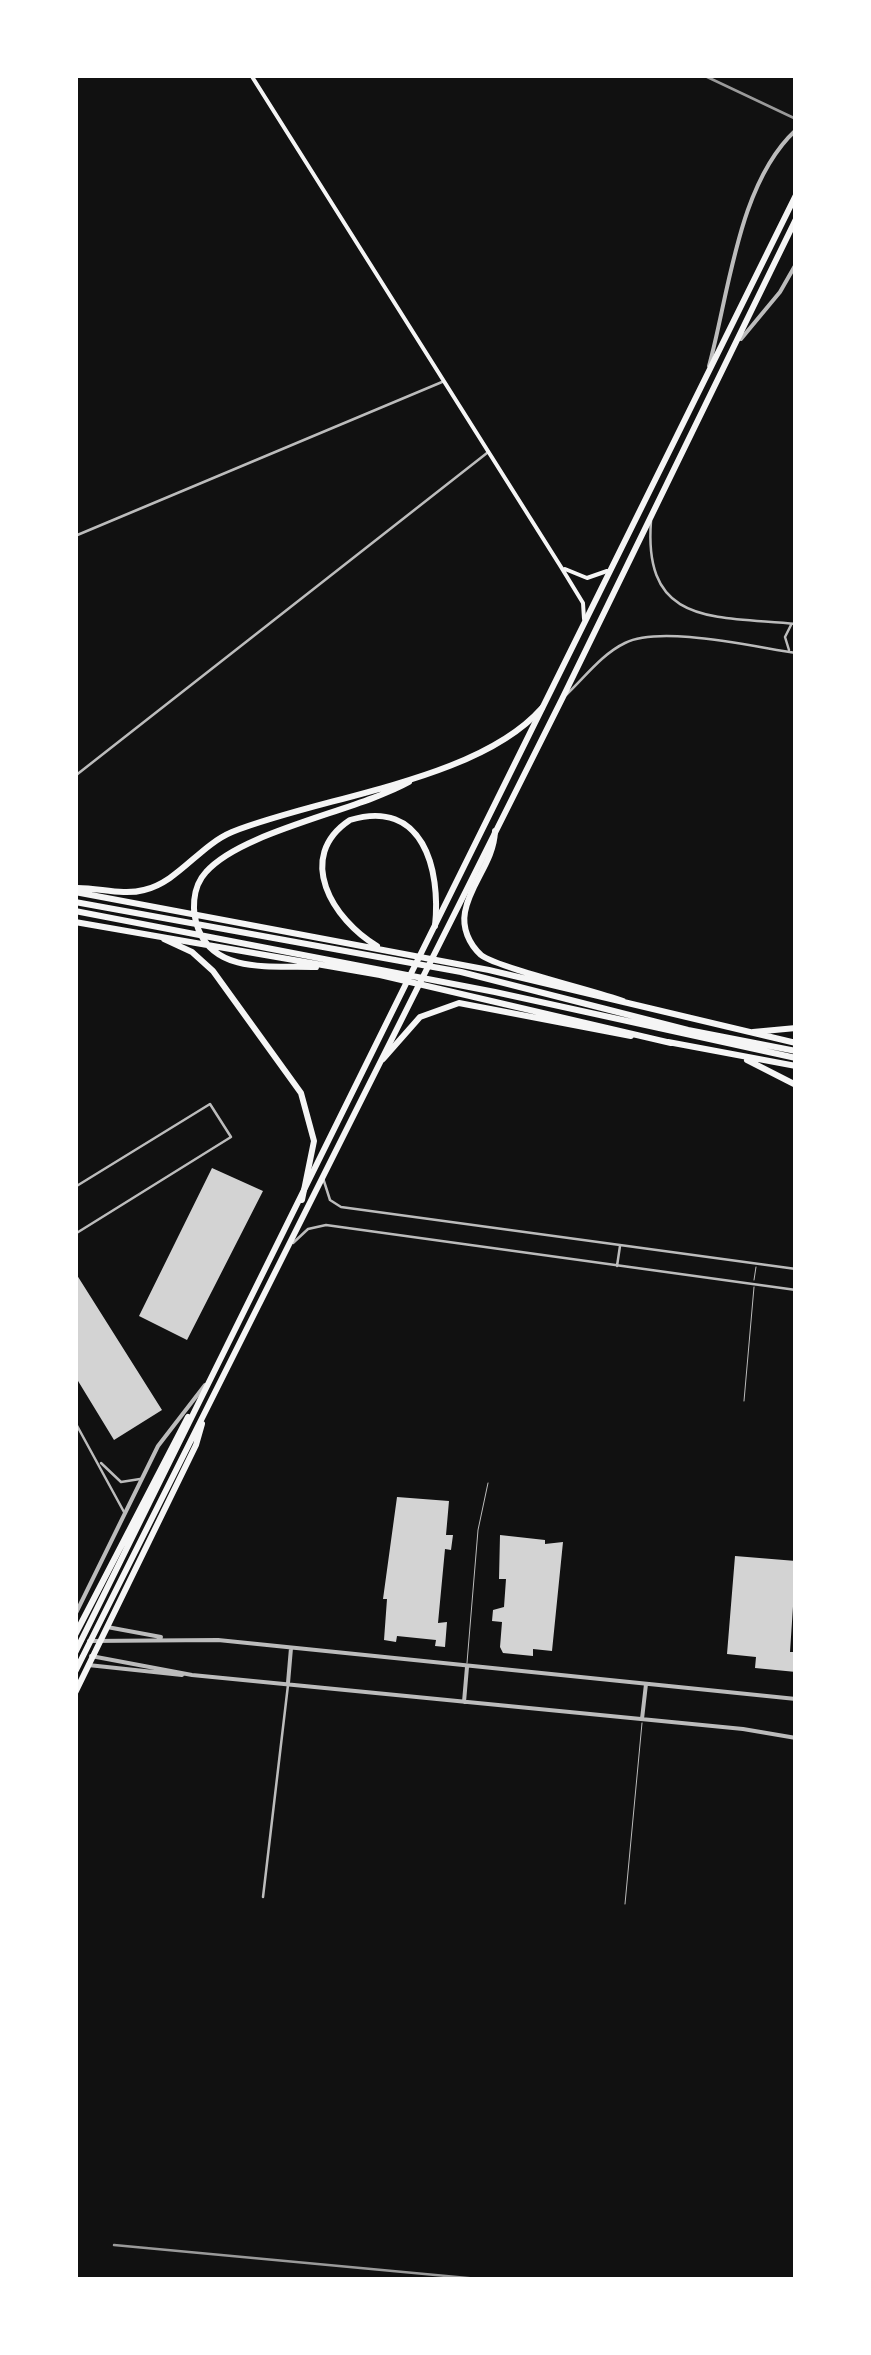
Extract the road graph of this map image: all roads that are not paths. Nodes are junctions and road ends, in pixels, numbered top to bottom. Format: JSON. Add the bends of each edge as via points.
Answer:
{"nodes":[{"id":1,"x":251,"y":75,"type":"edge"},
{"id":2,"x":795,"y":133,"type":"edge"},
{"id":3,"x":796,"y":195,"type":"edge"},
{"id":4,"x":796,"y":219,"type":"edge"},
{"id":5,"x":796,"y":264,"type":"edge"},
{"id":6,"x":732,"y":351,"type":"junction"},
{"id":7,"x":444,"y":381,"type":"junction"},
{"id":8,"x":695,"y":404,"type":"junction"},
{"id":9,"x":488,"y":452,"type":"junction"},
{"id":10,"x":651,"y":518,"type":"junction"},
{"id":11,"x":75,"y":536,"type":"edge"},
{"id":12,"x":561,"y":566,"type":"junction"},
{"id":13,"x":610,"y":569,"type":"junction"},
{"id":14,"x":794,"y":624,"type":"edge"},
{"id":15,"x":583,"y":625,"type":"junction"},
{"id":16,"x":790,"y":652,"type":"junction"},
{"id":17,"x":796,"y":652,"type":"edge"},
{"id":18,"x":562,"y":699,"type":"junction"},
{"id":19,"x":542,"y":708,"type":"junction"},
{"id":20,"x":75,"y":776,"type":"edge"},
{"id":21,"x":417,"y":776,"type":"junction"},
{"id":22,"x":495,"y":831,"type":"junction"},
{"id":23,"x":75,"y":890,"type":"edge"},
{"id":24,"x":75,"y":902,"type":"edge"},
{"id":25,"x":75,"y":912,"type":"edge"},
{"id":26,"x":75,"y":922,"type":"edge"},
{"id":27,"x":434,"y":926,"type":"junction"},
{"id":28,"x":133,"y":932,"type":"junction"},
{"id":29,"x":386,"y":952,"type":"junction"},
{"id":30,"x":337,"y":967,"type":"junction"},
{"id":31,"x":462,"y":968,"type":"junction"},
{"id":32,"x":382,"y":972,"type":"junction"},
{"id":33,"x":456,"y":988,"type":"junction"},
{"id":34,"x":657,"y":1012,"type":"junction"},
{"id":35,"x":796,"y":1028,"type":"edge"},
{"id":36,"x":737,"y":1031,"type":"junction"},
{"id":37,"x":671,"y":1043,"type":"junction"},
{"id":38,"x":796,"y":1043,"type":"edge"},
{"id":39,"x":796,"y":1055,"type":"edge"},
{"id":40,"x":736,"y":1056,"type":"junction"},
{"id":41,"x":383,"y":1059,"type":"junction"},
{"id":42,"x":796,"y":1066,"type":"edge"},
{"id":43,"x":796,"y":1085,"type":"edge"},
{"id":44,"x":323,"y":1176,"type":"junction"},
{"id":45,"x":75,"y":1187,"type":"edge"},
{"id":46,"x":302,"y":1200,"type":"junction"},
{"id":47,"x":75,"y":1234,"type":"edge"},
{"id":48,"x":620,"y":1246,"type":"junction"},
{"id":49,"x":287,"y":1247,"type":"junction"},
{"id":50,"x":756,"y":1264,"type":"junction"},
{"id":51,"x":617,"y":1267,"type":"junction"},
{"id":52,"x":796,"y":1268,"type":"edge"},
{"id":53,"x":754,"y":1284,"type":"junction"},
{"id":54,"x":796,"y":1290,"type":"edge"},
{"id":55,"x":214,"y":1375,"type":"junction"},
{"id":56,"x":200,"y":1400,"type":"junction"},
{"id":57,"x":744,"y":1401,"type":"dead end"},
{"id":58,"x":202,"y":1418,"type":"junction"},
{"id":59,"x":75,"y":1422,"type":"edge"},
{"id":60,"x":176,"y":1457,"type":"junction"},
{"id":61,"x":100,"y":1462,"type":"junction"},
{"id":62,"x":147,"y":1470,"type":"junction"},
{"id":63,"x":488,"y":1483,"type":"dead end"},
{"id":64,"x":123,"y":1521,"type":"junction"},
{"id":65,"x":110,"y":1547,"type":"junction"},
{"id":66,"x":108,"y":1571,"type":"junction"},
{"id":67,"x":86,"y":1614,"type":"junction"},
{"id":68,"x":75,"y":1615,"type":"edge"},
{"id":69,"x":107,"y":1624,"type":"junction"},
{"id":70,"x":75,"y":1637,"type":"edge"},
{"id":71,"x":176,"y":1638,"type":"junction"},
{"id":72,"x":98,"y":1642,"type":"junction"},
{"id":73,"x":292,"y":1646,"type":"junction"},
{"id":74,"x":75,"y":1653,"type":"edge"},
{"id":75,"x":92,"y":1656,"type":"junction"},
{"id":76,"x":88,"y":1665,"type":"junction"},
{"id":77,"x":467,"y":1666,"type":"junction"},
{"id":78,"x":192,"y":1674,"type":"junction"},
{"id":79,"x":77,"y":1675,"type":"edge"},
{"id":80,"x":646,"y":1682,"type":"junction"},
{"id":81,"x":288,"y":1683,"type":"junction"},
{"id":82,"x":75,"y":1693,"type":"edge"},
{"id":83,"x":796,"y":1700,"type":"edge"},
{"id":84,"x":464,"y":1702,"type":"junction"},
{"id":85,"x":642,"y":1719,"type":"junction"},
{"id":86,"x":796,"y":1738,"type":"edge"},
{"id":87,"x":263,"y":1897,"type":"dead end"},
{"id":88,"x":624,"y":1904,"type":"dead end"}],
"edges":[{"from":1,"to":7,"type":"main road"},
{"from":2,"to":8,"type":"street","via":[[774,154],[740,238]]},
{"from":3,"to":8,"type":"highway"},
{"from":4,"to":6,"type":"highway"},
{"from":5,"to":6,"type":"street"},
{"from":6,"to":10,"type":"highway"},
{"from":7,"to":9,"type":"main road"},
{"from":7,"to":11,"type":"street"},
{"from":8,"to":13,"type":"highway"},
{"from":9,"to":12,"type":"main road"},
{"from":9,"to":20,"type":"street"},
{"from":10,"to":14,"type":"street","via":[[653,573],[670,599],[703,612]]},
{"from":10,"to":18,"type":"highway"},
{"from":12,"to":13,"type":"main road","via":[[587,578]]},
{"from":12,"to":15,"type":"main road","via":[[583,604]]},
{"from":13,"to":15,"type":"highway"},
{"from":14,"to":16,"type":"street","via":[[785,637]]},
{"from":15,"to":19,"type":"highway"},
{"from":16,"to":17,"type":"street"},
{"from":16,"to":18,"type":"street","via":[[633,639],[609,652]]},
{"from":18,"to":22,"type":"highway"},
{"from":19,"to":21,"type":"highway","via":[[495,745]]},
{"from":19,"to":27,"type":"highway"},
{"from":21,"to":23,"type":"highway","via":[[236,830],[148,889]]},
{"from":21,"to":30,"type":"highway","via":[[228,855],[201,878],[194,902],[198,928],[212,949],[238,964]]},
{"from":22,"to":34,"type":"highway","via":[[465,912],[476,950],[497,964]]},
{"from":22,"to":41,"type":"highway"},
{"from":23,"to":29,"type":"highway"},
{"from":24,"to":29,"type":"highway"},
{"from":25,"to":32,"type":"highway"},
{"from":26,"to":28,"type":"highway"},
{"from":27,"to":29,"type":"highway","via":[[433,868],[415,834],[392,818],[350,820],[326,846],[322,876],[342,917]]},
{"from":27,"to":46,"type":"highway"},
{"from":28,"to":30,"type":"highway"},
{"from":28,"to":46,"type":"highway","via":[[200,958],[301,1092],[314,1141]]},
{"from":29,"to":31,"type":"highway"},
{"from":30,"to":32,"type":"highway"},
{"from":31,"to":34,"type":"highway"},
{"from":31,"to":39,"type":"highway"},
{"from":32,"to":33,"type":"highway"},
{"from":33,"to":37,"type":"highway"},
{"from":33,"to":39,"type":"highway"},
{"from":34,"to":36,"type":"highway"},
{"from":35,"to":36,"type":"highway"},
{"from":36,"to":38,"type":"highway"},
{"from":37,"to":40,"type":"highway"},
{"from":37,"to":41,"type":"highway","via":[[459,1003],[420,1017]]},
{"from":40,"to":42,"type":"highway"},
{"from":40,"to":43,"type":"highway"},
{"from":41,"to":44,"type":"highway"},
{"from":44,"to":48,"type":"street","via":[[338,1206]]},
{"from":44,"to":49,"type":"highway"},
{"from":45,"to":47,"type":"street","via":[[210,1104],[231,1137]]},
{"from":46,"to":55,"type":"highway"},
{"from":48,"to":50,"type":"street"},
{"from":48,"to":51,"type":"street"},
{"from":49,"to":51,"type":"street","via":[[308,1229],[326,1225]]},
{"from":49,"to":58,"type":"highway"},
{"from":50,"to":52,"type":"street"},
{"from":50,"to":53,"type":"lane"},
{"from":51,"to":53,"type":"street"},
{"from":53,"to":54,"type":"street"},
{"from":53,"to":57,"type":"lane"},
{"from":55,"to":56,"type":"highway"},
{"from":55,"to":62,"type":"street"},
{"from":56,"to":60,"type":"highway"},
{"from":56,"to":66,"type":"highway"},
{"from":58,"to":60,"type":"highway"},
{"from":58,"to":69,"type":"highway","via":[[198,1440]]},
{"from":59,"to":61,"type":"street"},
{"from":60,"to":74,"type":"highway"},
{"from":60,"to":79,"type":"highway"},
{"from":61,"to":62,"type":"street","via":[[127,1483]]},
{"from":61,"to":64,"type":"street","via":[[122,1504]]},
{"from":62,"to":64,"type":"street"},
{"from":63,"to":77,"type":"lane"},
{"from":64,"to":65,"type":"street"},
{"from":65,"to":66,"type":"street"},
{"from":65,"to":68,"type":"street"},
{"from":66,"to":67,"type":"highway"},
{"from":67,"to":69,"type":"highway","via":[[91,1629]]},
{"from":67,"to":70,"type":"highway"},
{"from":69,"to":71,"type":"street","via":[[122,1633]]},
{"from":69,"to":72,"type":"highway"},
{"from":70,"to":72,"type":"street"},
{"from":71,"to":72,"type":"street"},
{"from":71,"to":73,"type":"street"},
{"from":72,"to":75,"type":"highway"},
{"from":73,"to":77,"type":"street"},
{"from":73,"to":81,"type":"street"},
{"from":74,"to":75,"type":"street"},
{"from":75,"to":76,"type":"highway"},
{"from":75,"to":78,"type":"street"},
{"from":76,"to":78,"type":"street"},
{"from":76,"to":79,"type":"highway"},
{"from":77,"to":80,"type":"street"},
{"from":77,"to":84,"type":"street"},
{"from":78,"to":81,"type":"street"},
{"from":79,"to":82,"type":"highway"},
{"from":80,"to":83,"type":"street"},
{"from":80,"to":85,"type":"street"},
{"from":81,"to":84,"type":"street"},
{"from":81,"to":87,"type":"street"},
{"from":84,"to":85,"type":"street"},
{"from":85,"to":86,"type":"street"},
{"from":85,"to":88,"type":"lane"}]}
